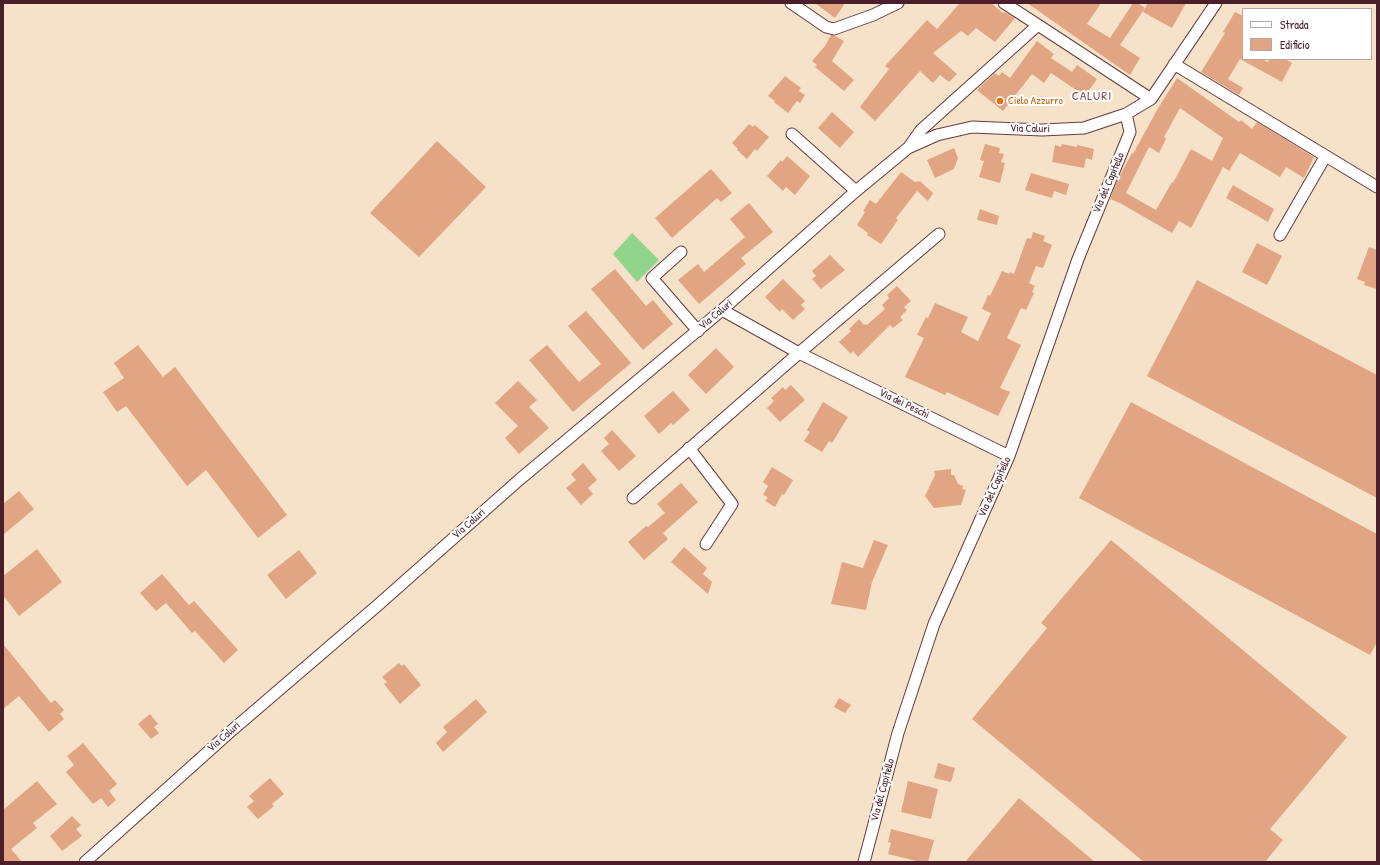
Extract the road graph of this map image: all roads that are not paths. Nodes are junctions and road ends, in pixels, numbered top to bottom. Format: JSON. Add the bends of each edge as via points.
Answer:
{"nodes":[{"id":1,"x":791,"y":3,"type":"edge"},
{"id":2,"x":898,"y":3,"type":"edge"},
{"id":3,"x":1004,"y":3,"type":"edge"},
{"id":4,"x":1216,"y":3,"type":"edge"},
{"id":5,"x":1038,"y":25,"type":"junction"},
{"id":6,"x":1174,"y":64,"type":"junction"},
{"id":7,"x":1151,"y":99,"type":"junction"},
{"id":8,"x":1126,"y":114,"type":"junction"},
{"id":9,"x":792,"y":134,"type":"dead end"},
{"id":10,"x":908,"y":148,"type":"junction"},
{"id":11,"x":1324,"y":156,"type":"junction"},
{"id":12,"x":1377,"y":188,"type":"edge"},
{"id":13,"x":856,"y":191,"type":"junction"},
{"id":14,"x":939,"y":234,"type":"dead end"},
{"id":15,"x":1280,"y":236,"type":"dead end"},
{"id":16,"x":681,"y":252,"type":"dead end"},
{"id":17,"x":722,"y":310,"type":"junction"},
{"id":18,"x":698,"y":331,"type":"junction"},
{"id":19,"x":799,"y":353,"type":"junction"},
{"id":20,"x":690,"y":448,"type":"junction"},
{"id":21,"x":1009,"y":456,"type":"junction"},
{"id":22,"x":633,"y":498,"type":"dead end"},
{"id":23,"x":706,"y":544,"type":"dead end"},
{"id":24,"x":85,"y":862,"type":"edge"},
{"id":25,"x":864,"y":862,"type":"edge"}],
"edges":[{"from":1,"to":2,"type":"street","via":[[826,27],[834,29]]},
{"from":3,"to":5,"type":"street"},
{"from":4,"to":6,"type":"street","name":"Via Caluri"},
{"from":5,"to":7,"type":"street"},
{"from":5,"to":10,"type":"street","name":"Via Caluri","via":[[921,130]]},
{"from":6,"to":7,"type":"street","name":"Via Caluri"},
{"from":6,"to":11,"type":"street"},
{"from":7,"to":8,"type":"street","name":"Via Caluri"},
{"from":8,"to":10,"type":"street","name":"Via Caluri","via":[[1084,128],[1042,130],[972,127],[937,135]]},
{"from":8,"to":21,"type":"street","name":"Via del Capitello","via":[[1130,132],[1078,259]]},
{"from":9,"to":13,"type":"street"},
{"from":10,"to":13,"type":"street","name":"Via Caluri"},
{"from":11,"to":12,"type":"street"},
{"from":11,"to":15,"type":"street"},
{"from":13,"to":17,"type":"street","name":"Via Caluri"},
{"from":14,"to":19,"type":"street"},
{"from":16,"to":18,"type":"street","via":[[652,278]]},
{"from":17,"to":18,"type":"street","name":"Via Caluri"},
{"from":17,"to":19,"type":"street","name":"Via dei Peschi"},
{"from":18,"to":24,"type":"street","name":"Via Caluri","via":[[519,480]]},
{"from":19,"to":20,"type":"street"},
{"from":19,"to":21,"type":"street","name":"Via dei Peschi"},
{"from":20,"to":22,"type":"street"},
{"from":20,"to":23,"type":"street","via":[[732,504]]},
{"from":21,"to":25,"type":"street","name":"Via del Capitello","via":[[934,624],[898,733]]}]}
